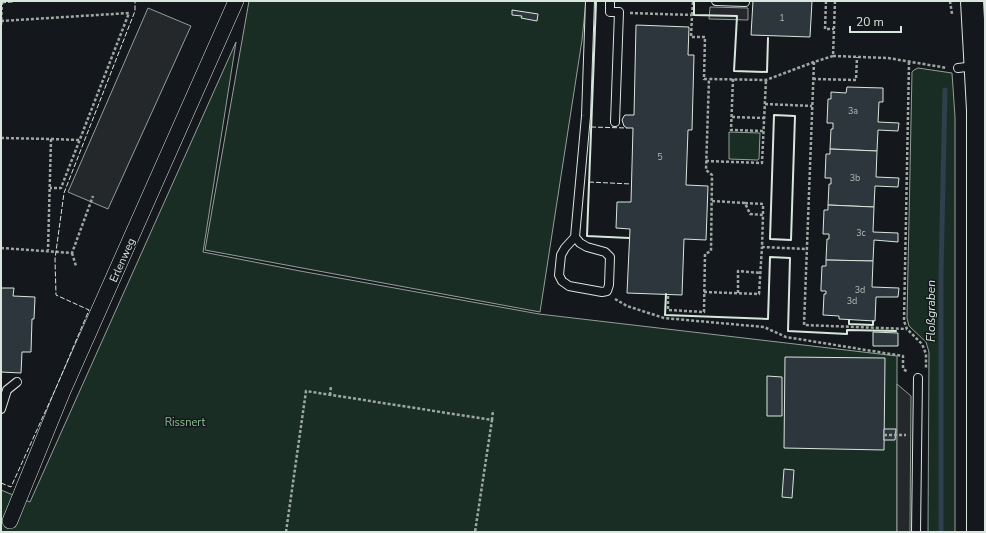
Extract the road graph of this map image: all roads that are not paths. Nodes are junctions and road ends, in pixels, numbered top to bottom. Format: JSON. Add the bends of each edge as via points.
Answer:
{"nodes":[{"id":1,"x":236,"y":1,"type":"edge"},
{"id":2,"x":590,"y":1,"type":"edge"},
{"id":3,"x":610,"y":1,"type":"edge"},
{"id":4,"x":716,"y":1,"type":"edge"},
{"id":5,"x":745,"y":1,"type":"edge"},
{"id":6,"x":972,"y":1,"type":"edge"},
{"id":7,"x":973,"y":66,"type":"edge"},
{"id":8,"x":615,"y":122,"type":"dead end"},
{"id":9,"x":575,"y":237,"type":"junction"},
{"id":10,"x":918,"y":378,"type":"road end"},
{"id":11,"x":17,"y":382,"type":"dead end"},
{"id":12,"x":1,"y":409,"type":"edge"},
{"id":13,"x":10,"y":521,"type":"dead end"},
{"id":14,"x":916,"y":532,"type":"edge"},
{"id":15,"x":978,"y":532,"type":"edge"}],
"edges":[{"from":1,"to":13,"type":"street","name":"Erlenweg","via":[[64,391]]},
{"from":2,"to":9,"type":"lane","via":[[586,116]]},
{"from":3,"to":8,"type":"lane","via":[[610,12],[619,12]]},
{"from":4,"to":5,"type":"lane"},
{"from":6,"to":7,"type":"main road"},
{"from":7,"to":15,"type":"main road","via":[[978,110]]},
{"from":9,"to":9,"type":"lane","via":[[580,243],[605,252],[610,257],[607,290],[602,292],[569,286],[562,281],[561,255]]},
{"from":10,"to":14,"type":"lane"},
{"from":11,"to":12,"type":"lane","via":[[7,390]]}]}
